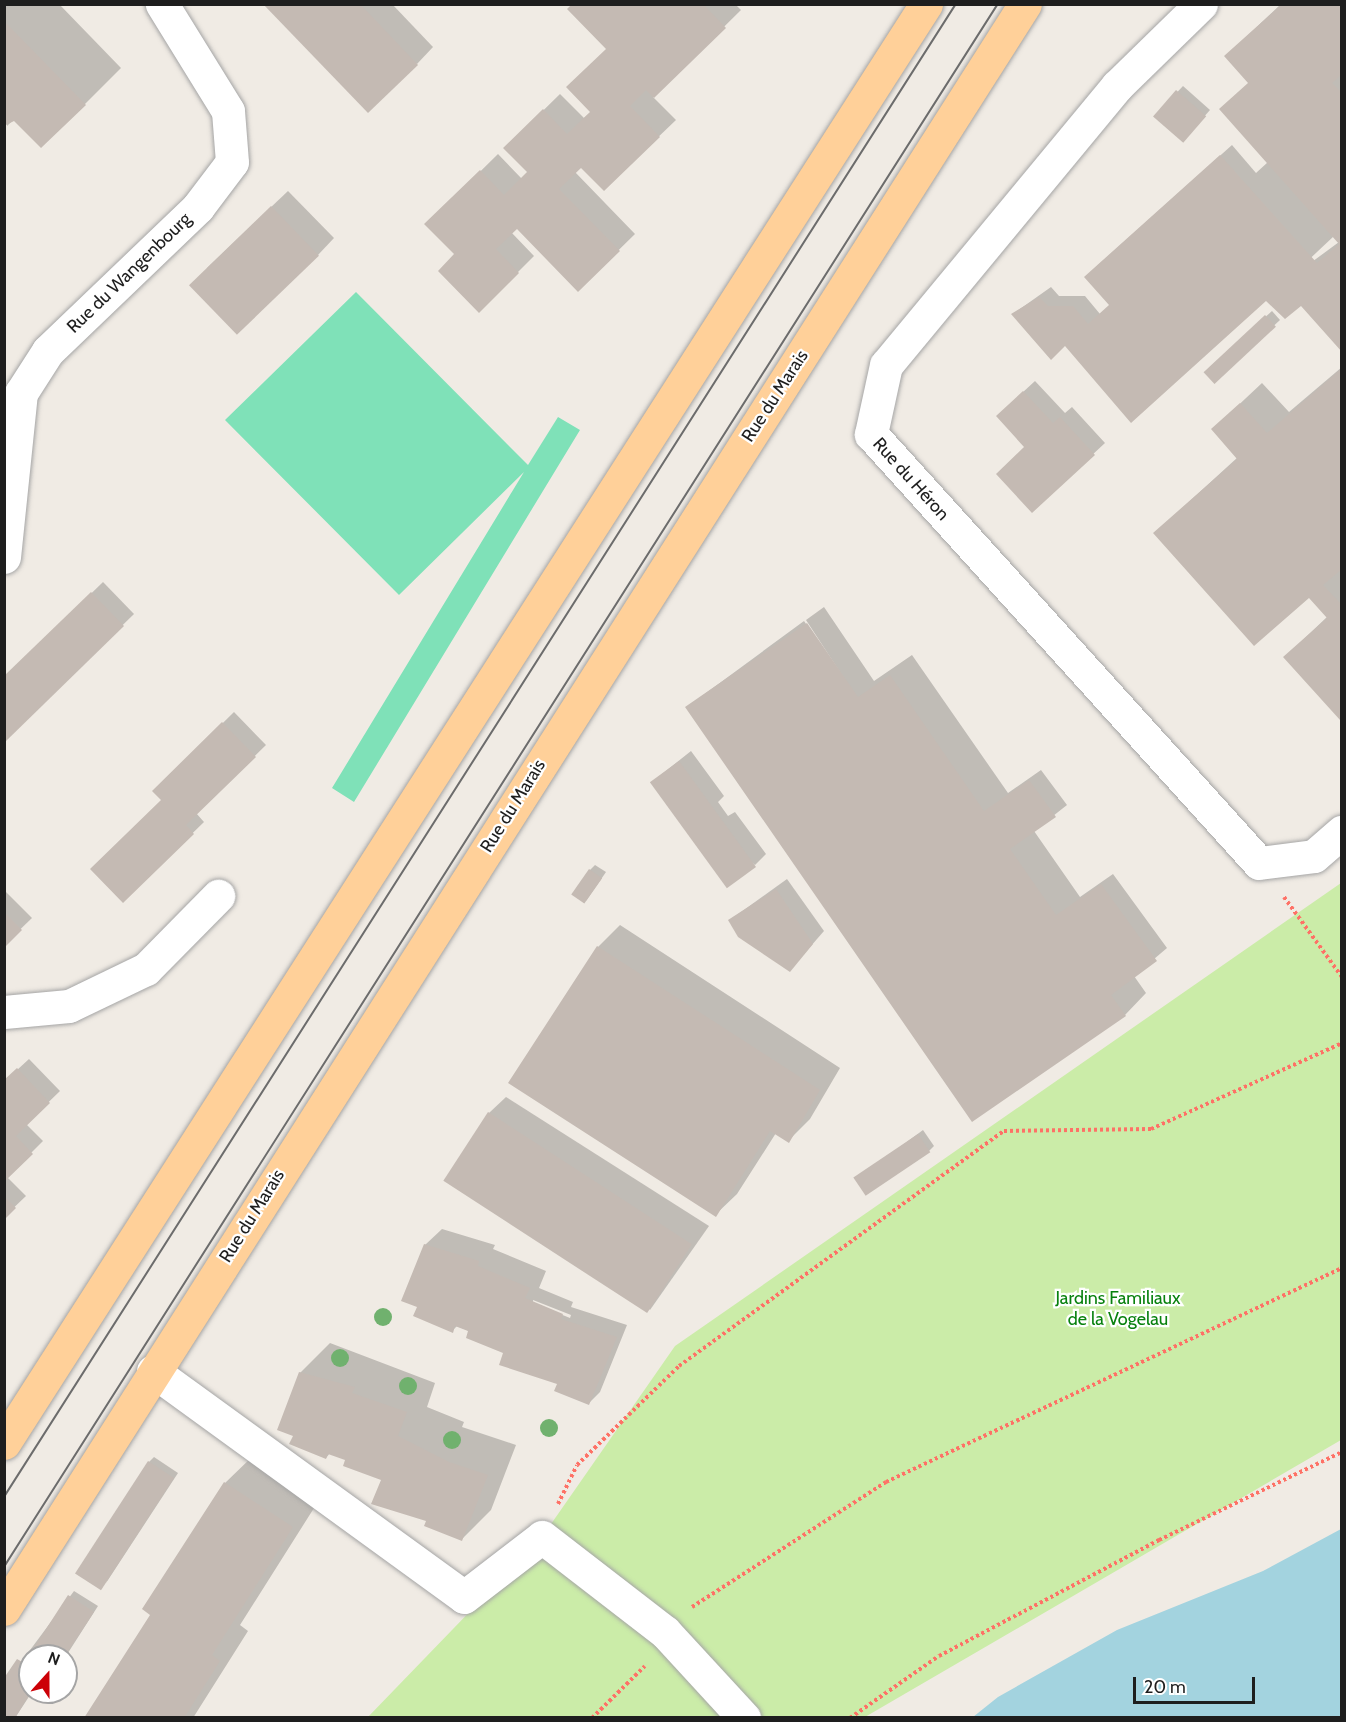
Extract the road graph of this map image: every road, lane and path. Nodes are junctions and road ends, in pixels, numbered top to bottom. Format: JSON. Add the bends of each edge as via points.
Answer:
{"nodes":[{"id":1,"x":162,"y":4,"type":"edge"},
{"id":2,"x":926,"y":4,"type":"edge"},
{"id":3,"x":1024,"y":4,"type":"edge"},
{"id":4,"x":1201,"y":4,"type":"edge"},
{"id":5,"x":13,"y":384,"type":"edge"},
{"id":6,"x":4,"y":557,"type":"edge"},
{"id":7,"x":1341,"y":832,"type":"edge"},
{"id":8,"x":1259,"y":863,"type":"junction"},
{"id":9,"x":218,"y":896,"type":"dead end"},
{"id":10,"x":1341,"y":977,"type":"edge"},
{"id":11,"x":4,"y":1012,"type":"edge"},
{"id":12,"x":1341,"y":1043,"type":"edge"},
{"id":13,"x":1341,"y":1268,"type":"edge"},
{"id":14,"x":153,"y":1371,"type":"junction"},
{"id":15,"x":4,"y":1443,"type":"edge"},
{"id":16,"x":1341,"y":1452,"type":"edge"},
{"id":17,"x":542,"y":1537,"type":"junction"},
{"id":18,"x":4,"y":1609,"type":"edge"},
{"id":19,"x":665,"y":1632,"type":"junction"},
{"id":20,"x":592,"y":1718,"type":"edge"},
{"id":21,"x":744,"y":1718,"type":"edge"},
{"id":22,"x":850,"y":1718,"type":"edge"}],
"edges":[{"from":1,"to":5,"type":"street","name":"Rue du Wangenbourg","via":[[228,111],[232,162],[198,207]]},
{"from":2,"to":15,"type":"main road"},
{"from":3,"to":14,"type":"main road","name":"Rue du Marais"},
{"from":4,"to":8,"type":"street","name":"Rue du Héron","via":[[1117,86],[886,365],[870,434]]},
{"from":5,"to":6,"type":"street","name":"Rue du Wangenbourg"},
{"from":7,"to":8,"type":"street","via":[[1314,856]]},
{"from":8,"to":10,"type":"path"},
{"from":9,"to":11,"type":"street","via":[[146,969],[69,1006]]},
{"from":12,"to":17,"type":"path","via":[[1151,1129],[1004,1131],[679,1366],[577,1466]]},
{"from":13,"to":19,"type":"path","via":[[886,1482],[706,1594]]},
{"from":14,"to":17,"type":"street","via":[[464,1597]]},
{"from":14,"to":18,"type":"main road","name":"Rue du Marais"},
{"from":16,"to":22,"type":"path","via":[[1159,1540],[970,1640]]},
{"from":17,"to":19,"type":"street"},
{"from":19,"to":20,"type":"path","via":[[642,1671]]},
{"from":19,"to":21,"type":"street"}]}
